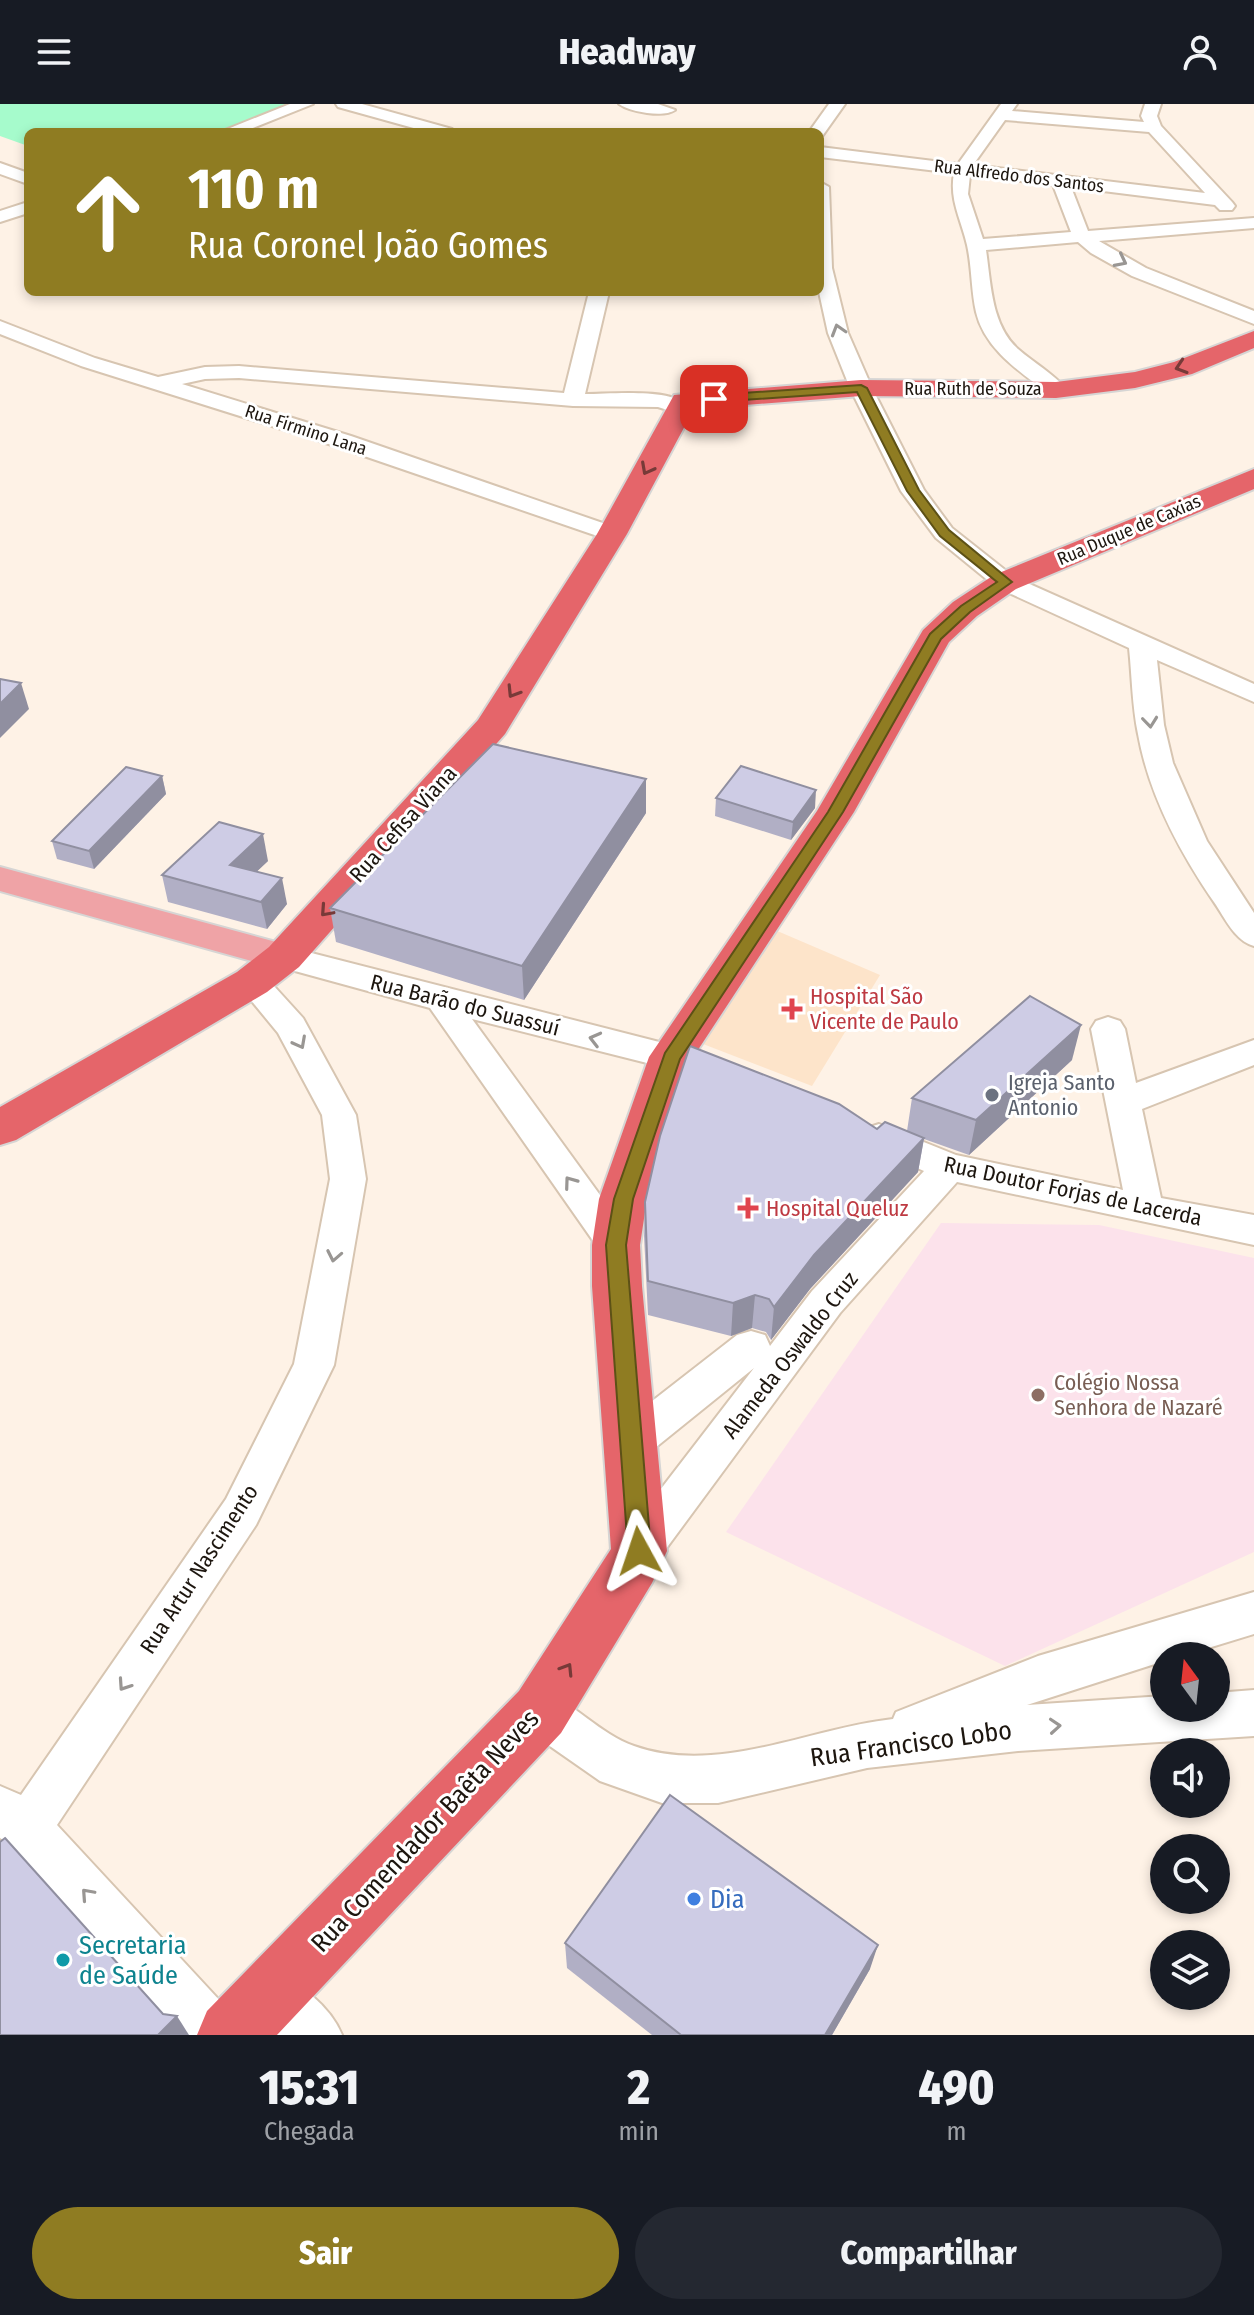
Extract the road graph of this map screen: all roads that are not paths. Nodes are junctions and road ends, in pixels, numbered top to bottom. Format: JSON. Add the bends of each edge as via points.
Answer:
{"nodes":[{"id":1,"x":305,"y":104,"type":"edge"},
{"id":2,"x":344,"y":104,"type":"edge"},
{"id":3,"x":627,"y":104,"type":"edge"},
{"id":4,"x":837,"y":104,"type":"edge"},
{"id":5,"x":1153,"y":104,"type":"edge"},
{"id":6,"x":1005,"y":109,"type":"edge"},
{"id":7,"x":667,"y":112,"type":"edge"},
{"id":8,"x":239,"y":128,"type":"edge"},
{"id":9,"x":431,"y":128,"type":"edge"},
{"id":10,"x":820,"y":128,"type":"edge"},
{"id":11,"x":1154,"y":128,"type":"junction"},
{"id":12,"x":824,"y":152,"type":"edge"},
{"id":13,"x":0,"y":168,"type":"edge"},
{"id":14,"x":963,"y":168,"type":"junction"},
{"id":15,"x":24,"y":177,"type":"edge"},
{"id":16,"x":1060,"y":181,"type":"junction"},
{"id":17,"x":1219,"y":200,"type":"junction"},
{"id":18,"x":24,"y":208,"type":"edge"},
{"id":19,"x":0,"y":217,"type":"edge"},
{"id":20,"x":1251,"y":225,"type":"edge"},
{"id":21,"x":1082,"y":237,"type":"junction"},
{"id":22,"x":976,"y":245,"type":"junction"},
{"id":23,"x":824,"y":276,"type":"edge"},
{"id":24,"x":598,"y":296,"type":"edge"},
{"id":25,"x":1254,"y":318,"type":"edge"},
{"id":26,"x":0,"y":327,"type":"edge"},
{"id":27,"x":1254,"y":339,"type":"edge"},
{"id":28,"x":314,"y":377,"type":"junction"},
{"id":29,"x":159,"y":383,"type":"junction"},
{"id":30,"x":861,"y":388,"type":"junction"},
{"id":31,"x":1056,"y":390,"type":"junction"},
{"id":32,"x":573,"y":400,"type":"junction"},
{"id":33,"x":682,"y":405,"type":"junction"},
{"id":34,"x":258,"y":415,"type":"junction"},
{"id":35,"x":1254,"y":478,"type":"edge"},
{"id":36,"x":612,"y":534,"type":"junction"},
{"id":37,"x":1005,"y":582,"type":"junction"},
{"id":38,"x":1142,"y":644,"type":"junction"},
{"id":39,"x":1254,"y":694,"type":"edge"},
{"id":40,"x":0,"y":879,"type":"edge"},
{"id":41,"x":1254,"y":936,"type":"edge"},
{"id":42,"x":265,"y":965,"type":"junction"},
{"id":43,"x":441,"y":1000,"type":"junction"},
{"id":44,"x":1108,"y":1029,"type":"dead end"},
{"id":45,"x":1254,"y":1052,"type":"edge"},
{"id":46,"x":671,"y":1057,"type":"junction"},
{"id":47,"x":730,"y":1079,"type":"edge"},
{"id":48,"x":1123,"y":1102,"type":"junction"},
{"id":49,"x":0,"y":1128,"type":"edge"},
{"id":50,"x":855,"y":1128,"type":"edge"},
{"id":51,"x":949,"y":1167,"type":"junction"},
{"id":52,"x":1144,"y":1206,"type":"junction"},
{"id":53,"x":1254,"y":1230,"type":"edge"},
{"id":54,"x":616,"y":1245,"type":"junction"},
{"id":55,"x":751,"y":1347,"type":"dead end"},
{"id":56,"x":630,"y":1443,"type":"junction"},
{"id":57,"x":639,"y":1551,"type":"junction"},
{"id":58,"x":1254,"y":1613,"type":"edge"},
{"id":59,"x":540,"y":1712,"type":"junction"},
{"id":60,"x":1254,"y":1713,"type":"edge"},
{"id":61,"x":867,"y":1745,"type":"junction"},
{"id":62,"x":13,"y":1819,"type":"edge"},
{"id":63,"x":250,"y":2015,"type":"edge"},
{"id":64,"x":215,"y":2035,"type":"edge"},
{"id":65,"x":316,"y":2035,"type":"edge"}],
"edges":[{"from":1,"to":8,"type":"street"},
{"from":2,"to":9,"type":"street"},
{"from":3,"to":7,"type":"street"},
{"from":4,"to":10,"type":"street"},
{"from":5,"to":11,"type":"street","via":[[1149,116]]},
{"from":6,"to":11,"type":"street"},
{"from":6,"to":14,"type":"street"},
{"from":11,"to":17,"type":"street"},
{"from":12,"to":14,"type":"street","name":"Rua Alfredo dos Santos"},
{"from":13,"to":15,"type":"street"},
{"from":14,"to":16,"type":"street","name":"Rua Alfredo dos Santos"},
{"from":14,"to":22,"type":"street","via":[[959,194]]},
{"from":16,"to":17,"type":"street","name":"Rua Alfredo dos Santos"},
{"from":16,"to":21,"type":"street"},
{"from":17,"to":20,"type":"street"},
{"from":18,"to":19,"type":"street"},
{"from":20,"to":21,"type":"street"},
{"from":21,"to":22,"type":"street"},
{"from":21,"to":25,"type":"street","one_way":true,"via":[[1139,270]]},
{"from":22,"to":31,"type":"street","via":[[994,333]]},
{"from":30,"to":23,"type":"street","one_way":true,"via":[[838,333]]},
{"from":24,"to":32,"type":"street"},
{"from":26,"to":29,"type":"street","name":"Rua Firmino Lana"},
{"from":27,"to":31,"type":"highway","name":"Rua Ruth de Souza","one_way":true,"via":[[1183,368]]},
{"from":28,"to":29,"type":"street","name":"Rua Ruth de Souza","via":[[205,373]]},
{"from":28,"to":32,"type":"street","name":"Rua Ruth de Souza"},
{"from":28,"to":34,"type":"street"},
{"from":29,"to":34,"type":"street","name":"Rua Firmino Lana"},
{"from":30,"to":31,"type":"highway","name":"Rua Ruth de Souza"},
{"from":30,"to":33,"type":"highway","name":"Rua Ruth de Souza"},
{"from":30,"to":37,"type":"street","via":[[913,491],[944,533]]},
{"from":32,"to":33,"type":"street","name":"Rua Ruth de Souza"},
{"from":33,"to":36,"type":"highway","name":"Rua Cefisa Viana","one_way":true},
{"from":34,"to":36,"type":"street","name":"Rua Firmino Lana"},
{"from":35,"to":37,"type":"highway","name":"Rua Duque de Caxias"},
{"from":36,"to":42,"type":"highway","name":"Rua Cefisa Viana","one_way":true,"via":[[492,726]]},
{"from":37,"to":38,"type":"street"},
{"from":37,"to":46,"type":"highway","name":"Rua Duque de Caxias","via":[[935,637],[835,812]]},
{"from":38,"to":39,"type":"street"},
{"from":38,"to":41,"type":"street","one_way":true,"via":[[1152,737],[1177,810],[1208,873]]},
{"from":40,"to":42,"type":"main road","name":"Rua Barão do Suassuí"},
{"from":42,"to":43,"type":"street","name":"Rua Barão do Suassuí"},
{"from":42,"to":49,"type":"highway","name":"Rua Cefisa Viana"},
{"from":42,"to":62,"type":"street","name":"Rua Artur Nascimento","one_way":true,"via":[[339,1115],[348,1179],[314,1365],[241,1512]]},
{"from":46,"to":43,"type":"street","name":"Rua Barão do Suassuí","one_way":true},
{"from":54,"to":43,"type":"street","one_way":true},
{"from":44,"to":48,"type":"street"},
{"from":45,"to":48,"type":"street"},
{"from":46,"to":47,"type":"street"},
{"from":46,"to":54,"type":"highway","via":[[623,1199]]},
{"from":48,"to":52,"type":"street"},
{"from":50,"to":51,"type":"street","name":"Rua Doutor Forjas de Lacerda"},
{"from":51,"to":52,"type":"street","name":"Rua Doutor Forjas de Lacerda"},
{"from":51,"to":57,"type":"street","name":"Alameda Oswaldo Cruz","via":[[826,1302]]},
{"from":52,"to":53,"type":"street","name":"Rua Doutor Forjas de Lacerda"},
{"from":54,"to":56,"type":"highway"},
{"from":55,"to":56,"type":"street","name":"Alameda Oswaldo Cruz"},
{"from":56,"to":57,"type":"highway"},
{"from":59,"to":57,"type":"highway","name":"Rua Comendador Baêta Neves","one_way":true},
{"from":58,"to":61,"type":"street","via":[[1038,1678]]},
{"from":59,"to":61,"type":"street","name":"Rua Francisco Lobo","via":[[617,1764],[662,1779],[718,1779]]},
{"from":59,"to":63,"type":"highway","name":"Rua Comendador Baêta Neves"},
{"from":61,"to":60,"type":"street","name":"Rua Francisco Lobo","one_way":true,"via":[[1018,1728]]},
{"from":64,"to":62,"type":"street","one_way":true},
{"from":63,"to":65,"type":"street"}]}
